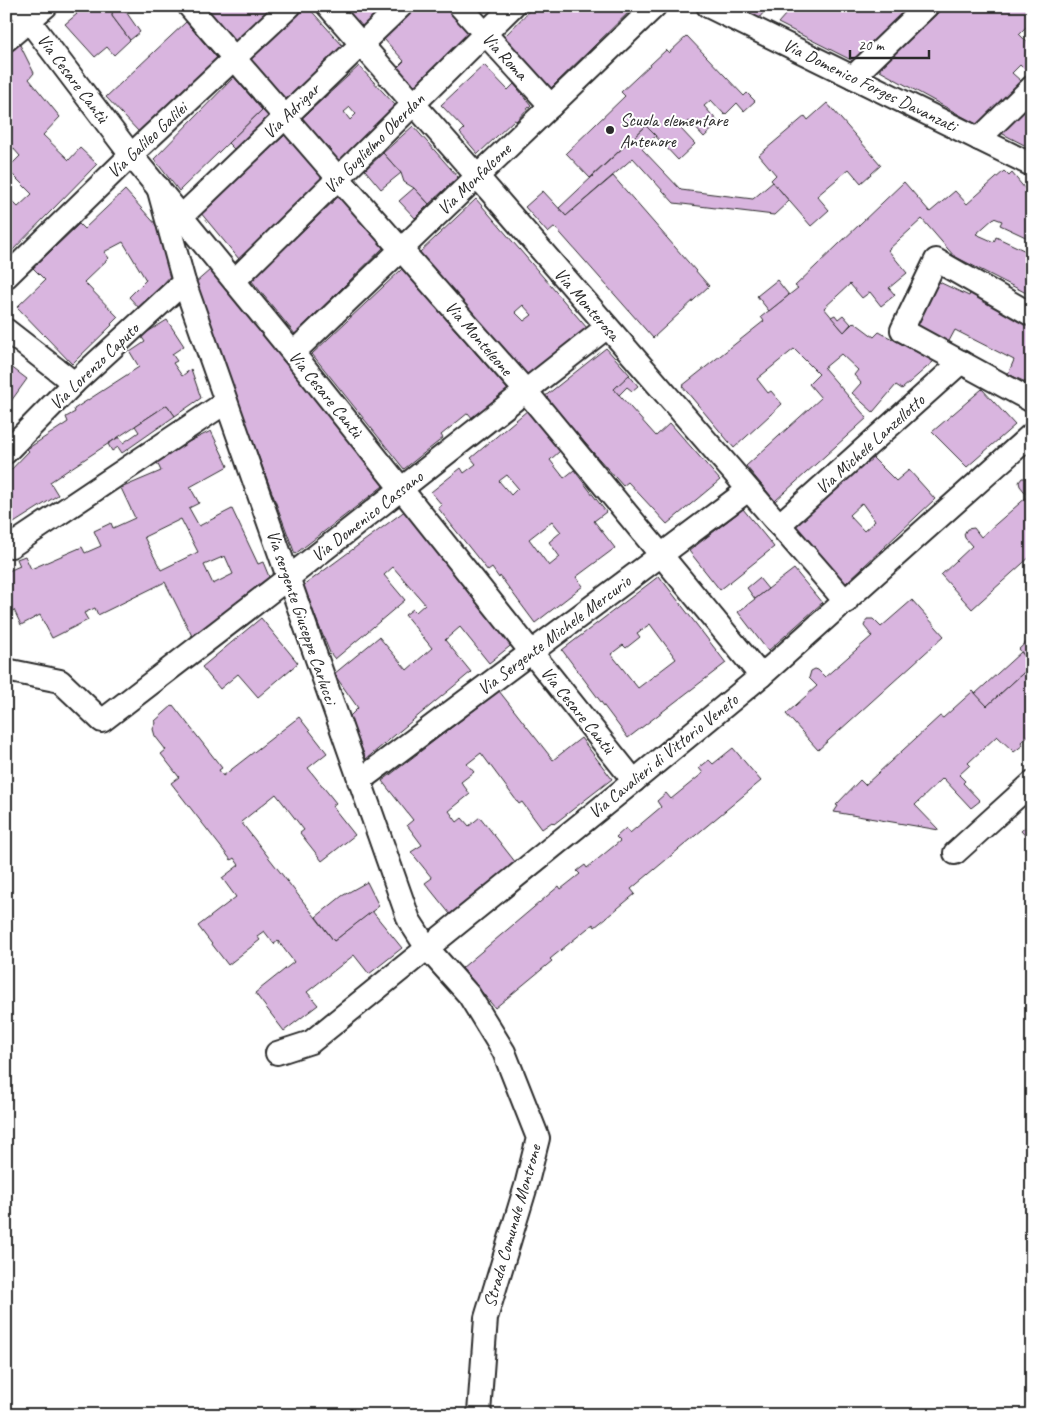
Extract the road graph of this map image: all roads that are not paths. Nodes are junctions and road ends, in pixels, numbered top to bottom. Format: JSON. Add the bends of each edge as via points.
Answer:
{"nodes":[{"id":1,"x":189,"y":6,"type":"edge"},
{"id":2,"x":290,"y":6,"type":"edge"},
{"id":3,"x":328,"y":6,"type":"edge"},
{"id":4,"x":401,"y":6,"type":"edge"},
{"id":5,"x":460,"y":6,"type":"edge"},
{"id":6,"x":513,"y":6,"type":"edge"},
{"id":7,"x":655,"y":6,"type":"edge"},
{"id":8,"x":708,"y":6,"type":"edge"},
{"id":9,"x":926,"y":6,"type":"edge"},
{"id":10,"x":31,"y":11,"type":"edge"},
{"id":11,"x":484,"y":35,"type":"junction"},
{"id":12,"x":6,"y":40,"type":"edge"},
{"id":13,"x":361,"y":44,"type":"junction"},
{"id":14,"x":234,"y":58,"type":"junction"},
{"id":15,"x":853,"y":78,"type":"junction"},
{"id":16,"x":1032,"y":87,"type":"edge"},
{"id":17,"x":414,"y":104,"type":"junction"},
{"id":18,"x":551,"y":106,"type":"junction"},
{"id":19,"x":285,"y":117,"type":"junction"},
{"id":20,"x":979,"y":139,"type":"junction"},
{"id":21,"x":131,"y":155,"type":"junction"},
{"id":22,"x":1032,"y":165,"type":"edge"},
{"id":23,"x":477,"y":176,"type":"junction"},
{"id":24,"x":338,"y":178,"type":"junction"},
{"id":25,"x":158,"y":186,"type":"junction"},
{"id":26,"x":182,"y":216,"type":"junction"},
{"id":27,"x":401,"y":249,"type":"junction"},
{"id":28,"x":6,"y":277,"type":"edge"},
{"id":29,"x":235,"y":280,"type":"junction"},
{"id":30,"x":184,"y":282,"type":"junction"},
{"id":31,"x":1032,"y":315,"type":"edge"},
{"id":32,"x":607,"y":327,"type":"junction"},
{"id":33,"x":6,"y":330,"type":"edge"},
{"id":34,"x":293,"y":353,"type":"junction"},
{"id":35,"x":961,"y":362,"type":"junction"},
{"id":36,"x":74,"y":383,"type":"junction"},
{"id":37,"x":525,"y":390,"type":"junction"},
{"id":38,"x":1032,"y":401,"type":"edge"},
{"id":39,"x":226,"y":402,"type":"junction"},
{"id":40,"x":1032,"y":434,"type":"edge"},
{"id":41,"x":6,"y":452,"type":"edge"},
{"id":42,"x":402,"y":489,"type":"junction"},
{"id":43,"x":748,"y":490,"type":"junction"},
{"id":44,"x":780,"y":525,"type":"junction"},
{"id":45,"x":11,"y":546,"type":"dead end"},
{"id":46,"x":661,"y":555,"type":"junction"},
{"id":47,"x":288,"y":578,"type":"junction"},
{"id":48,"x":846,"y":602,"type":"junction"},
{"id":49,"x":532,"y":652,"type":"junction"},
{"id":50,"x":6,"y":670,"type":"edge"},
{"id":51,"x":761,"y":676,"type":"junction"},
{"id":52,"x":359,"y":781,"type":"junction"},
{"id":53,"x":634,"y":781,"type":"junction"},
{"id":54,"x":1032,"y":783,"type":"edge"},
{"id":55,"x":955,"y":853,"type":"dead end"},
{"id":56,"x":427,"y":948,"type":"junction"},
{"id":57,"x":276,"y":1053,"type":"dead end"},
{"id":58,"x":481,"y":1415,"type":"edge"}],
"edges":[{"from":1,"to":14,"type":"street","name":"Via Monteleone"},
{"from":2,"to":14,"type":"street","name":"Via Galileo Galilei"},
{"from":3,"to":13,"type":"street","name":"Via Monterosa"},
{"from":4,"to":13,"type":"street","name":"Via Adrigar"},
{"from":5,"to":11,"type":"street","name":"Via Roma"},
{"from":6,"to":11,"type":"street","name":"Via Guglielmo Oberdan"},
{"from":7,"to":18,"type":"street","name":"Via Monfalcone"},
{"from":8,"to":15,"type":"street","name":"Via Domenico Forges Davanzati"},
{"from":9,"to":15,"type":"street"},
{"from":10,"to":12,"type":"street"},
{"from":10,"to":21,"type":"street","name":"Via Cesare Cantù"},
{"from":11,"to":17,"type":"street","name":"Via Guglielmo Oberdan"},
{"from":11,"to":18,"type":"street","name":"Via Roma"},
{"from":13,"to":17,"type":"street","name":"Via Monterosa"},
{"from":13,"to":19,"type":"street","name":"Via Adrigar"},
{"from":14,"to":19,"type":"street","name":"Via Monteleone"},
{"from":14,"to":21,"type":"street","name":"Via Galileo Galilei"},
{"from":15,"to":20,"type":"street","name":"Via Domenico Forges Davanzati"},
{"from":16,"to":20,"type":"street"},
{"from":17,"to":23,"type":"street","name":"Via Monterosa"},
{"from":17,"to":24,"type":"street","name":"Via Guglielmo Oberdan"},
{"from":18,"to":23,"type":"street","name":"Via Monfalcone"},
{"from":19,"to":24,"type":"street","name":"Via Monteleone"},
{"from":19,"to":26,"type":"street","name":"Via Adrigar"},
{"from":20,"to":22,"type":"street","name":"Via Domenico Forges Davanzati"},
{"from":21,"to":25,"type":"street","name":"Via Cesare Cantù"},
{"from":21,"to":28,"type":"street","name":"Via Galileo Galilei"},
{"from":23,"to":27,"type":"street","name":"Via Monfalcone"},
{"from":23,"to":32,"type":"street","name":"Via Monterosa"},
{"from":24,"to":27,"type":"street","name":"Via Monteleone"},
{"from":24,"to":29,"type":"street","name":"Via Guglielmo Oberdan"},
{"from":25,"to":26,"type":"street","name":"Via Cesare Cantù"},
{"from":25,"to":30,"type":"street","name":"Via sergente Giuseppe Carlucci"},
{"from":26,"to":29,"type":"street","name":"Via Cesare Cantù"},
{"from":27,"to":34,"type":"street","name":"Via Monfalcone"},
{"from":27,"to":37,"type":"street","name":"Via Monteleone"},
{"from":29,"to":34,"type":"street","name":"Via Cesare Cantù"},
{"from":30,"to":36,"type":"street","name":"Via Lorenzo Caputo"},
{"from":30,"to":39,"type":"street","name":"Via sergente Giuseppe Carlucci"},
{"from":31,"to":35,"type":"street","via":[[936,260],[902,330]]},
{"from":32,"to":37,"type":"street","name":"Via Domenico Cassano"},
{"from":32,"to":43,"type":"street","name":"Via Monterosa"},
{"from":33,"to":36,"type":"street"},
{"from":34,"to":42,"type":"street","name":"Via Cesare Cantù"},
{"from":35,"to":38,"type":"street"},
{"from":35,"to":44,"type":"street","name":"Via Michele Lanzellotto"},
{"from":36,"to":41,"type":"street","name":"Via Lorenzo Caputo"},
{"from":37,"to":42,"type":"street","name":"Via Domenico Cassano"},
{"from":37,"to":46,"type":"street","name":"Via Monteleone"},
{"from":39,"to":45,"type":"street"},
{"from":39,"to":47,"type":"street","name":"Via sergente Giuseppe Carlucci"},
{"from":40,"to":48,"type":"street","name":"Via Cavalieri di Vittorio Veneto"},
{"from":42,"to":47,"type":"street","name":"Via Domenico Cassano"},
{"from":42,"to":49,"type":"street","name":"Via Cesare Cantù"},
{"from":43,"to":44,"type":"street","name":"Via Monterosa"},
{"from":43,"to":46,"type":"street","name":"Via Sergente Michele Mercurio"},
{"from":44,"to":48,"type":"street","name":"Via Monterosa"},
{"from":46,"to":49,"type":"street","name":"Via Sergente Michele Mercurio"},
{"from":46,"to":51,"type":"street","name":"Via Monteleone"},
{"from":47,"to":50,"type":"street","name":"Via Domenico Cassano","via":[[102,721],[60,681]]},
{"from":47,"to":52,"type":"street","name":"Via sergente Giuseppe Carlucci"},
{"from":48,"to":51,"type":"street","name":"Via Cavalieri di Vittorio Veneto"},
{"from":49,"to":52,"type":"street","name":"Via Sergente Michele Mercurio"},
{"from":49,"to":53,"type":"street","name":"Via Cesare Cantù"},
{"from":51,"to":53,"type":"street","name":"Via Cavalieri di Vittorio Veneto"},
{"from":52,"to":56,"type":"street","name":"Via sergente Giuseppe Carlucci","via":[[409,920]]},
{"from":53,"to":56,"type":"street","name":"Via Cavalieri di Vittorio Veneto"},
{"from":54,"to":55,"type":"street"},
{"from":56,"to":57,"type":"street","name":"Via Cavalieri di Vittorio Veneto","via":[[311,1042]]},
{"from":56,"to":58,"type":"street","name":"Strada Comunale Montrone","via":[[469,995],[504,1052],[538,1138],[486,1318]]}]}
